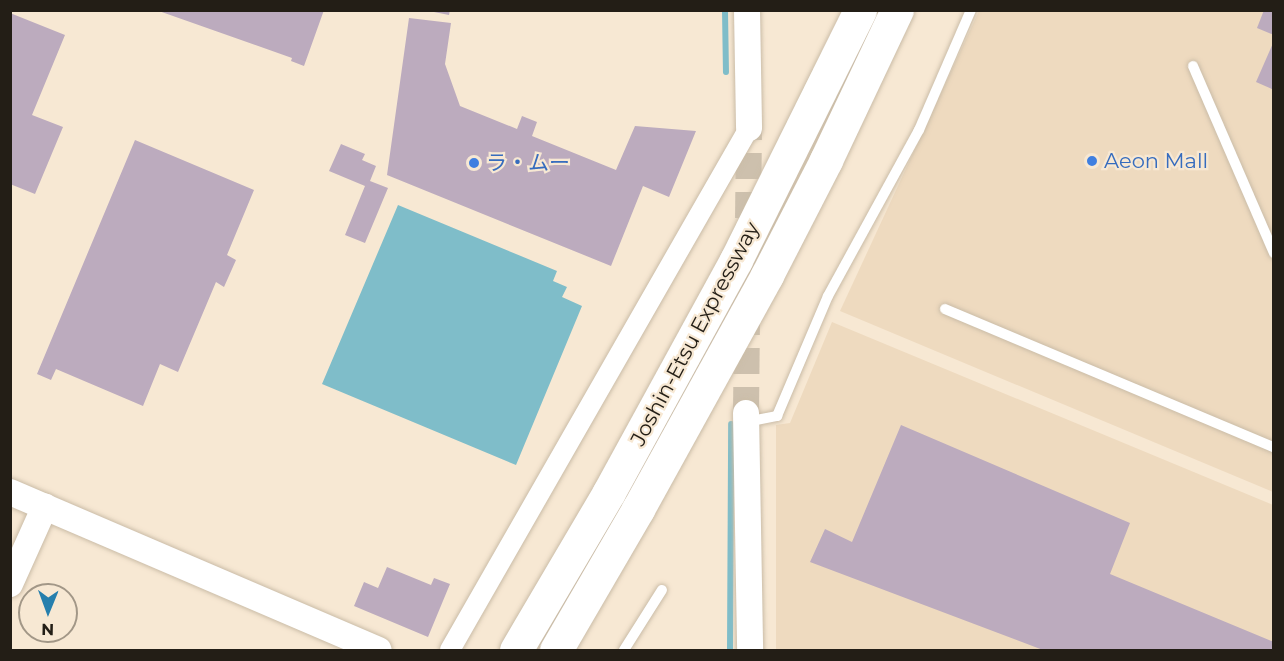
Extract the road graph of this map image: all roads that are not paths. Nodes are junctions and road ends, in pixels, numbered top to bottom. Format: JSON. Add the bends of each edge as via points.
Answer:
{"nodes":[{"id":1,"x":747,"y":10,"type":"edge"},
{"id":2,"x":860,"y":10,"type":"edge"},
{"id":3,"x":897,"y":10,"type":"edge"},
{"id":4,"x":971,"y":10,"type":"edge"},
{"id":5,"x":1193,"y":66,"type":"dead end"},
{"id":6,"x":749,"y":128,"type":"joint"},
{"id":7,"x":1274,"y":253,"type":"edge"},
{"id":8,"x":945,"y":309,"type":"dead end"},
{"id":9,"x":746,"y":417,"type":"joint"},
{"id":10,"x":1274,"y":447,"type":"edge"},
{"id":11,"x":10,"y":492,"type":"edge"},
{"id":12,"x":45,"y":506,"type":"junction"},
{"id":13,"x":10,"y":584,"type":"edge"},
{"id":14,"x":662,"y":590,"type":"dead end"},
{"id":15,"x":379,"y":651,"type":"edge"},
{"id":16,"x":450,"y":651,"type":"edge"},
{"id":17,"x":516,"y":651,"type":"edge"},
{"id":18,"x":556,"y":651,"type":"edge"},
{"id":19,"x":624,"y":651,"type":"edge"},
{"id":20,"x":750,"y":651,"type":"edge"}],
"edges":[{"from":1,"to":6,"type":"street"},
{"from":2,"to":17,"type":"highway","name":"Joshin-Etsu Expressway","via":[[736,260],[609,492]]},
{"from":3,"to":18,"type":"highway","name":"Joshin-Etsu Expressway","via":[[767,275]]},
{"from":4,"to":9,"type":"lane","via":[[919,130],[828,296],[777,416]]},
{"from":5,"to":7,"type":"lane"},
{"from":6,"to":16,"type":"street"},
{"from":8,"to":10,"type":"lane"},
{"from":9,"to":20,"type":"street"},
{"from":11,"to":12,"type":"street"},
{"from":12,"to":13,"type":"street"},
{"from":12,"to":15,"type":"street"},
{"from":14,"to":19,"type":"lane"}]}
